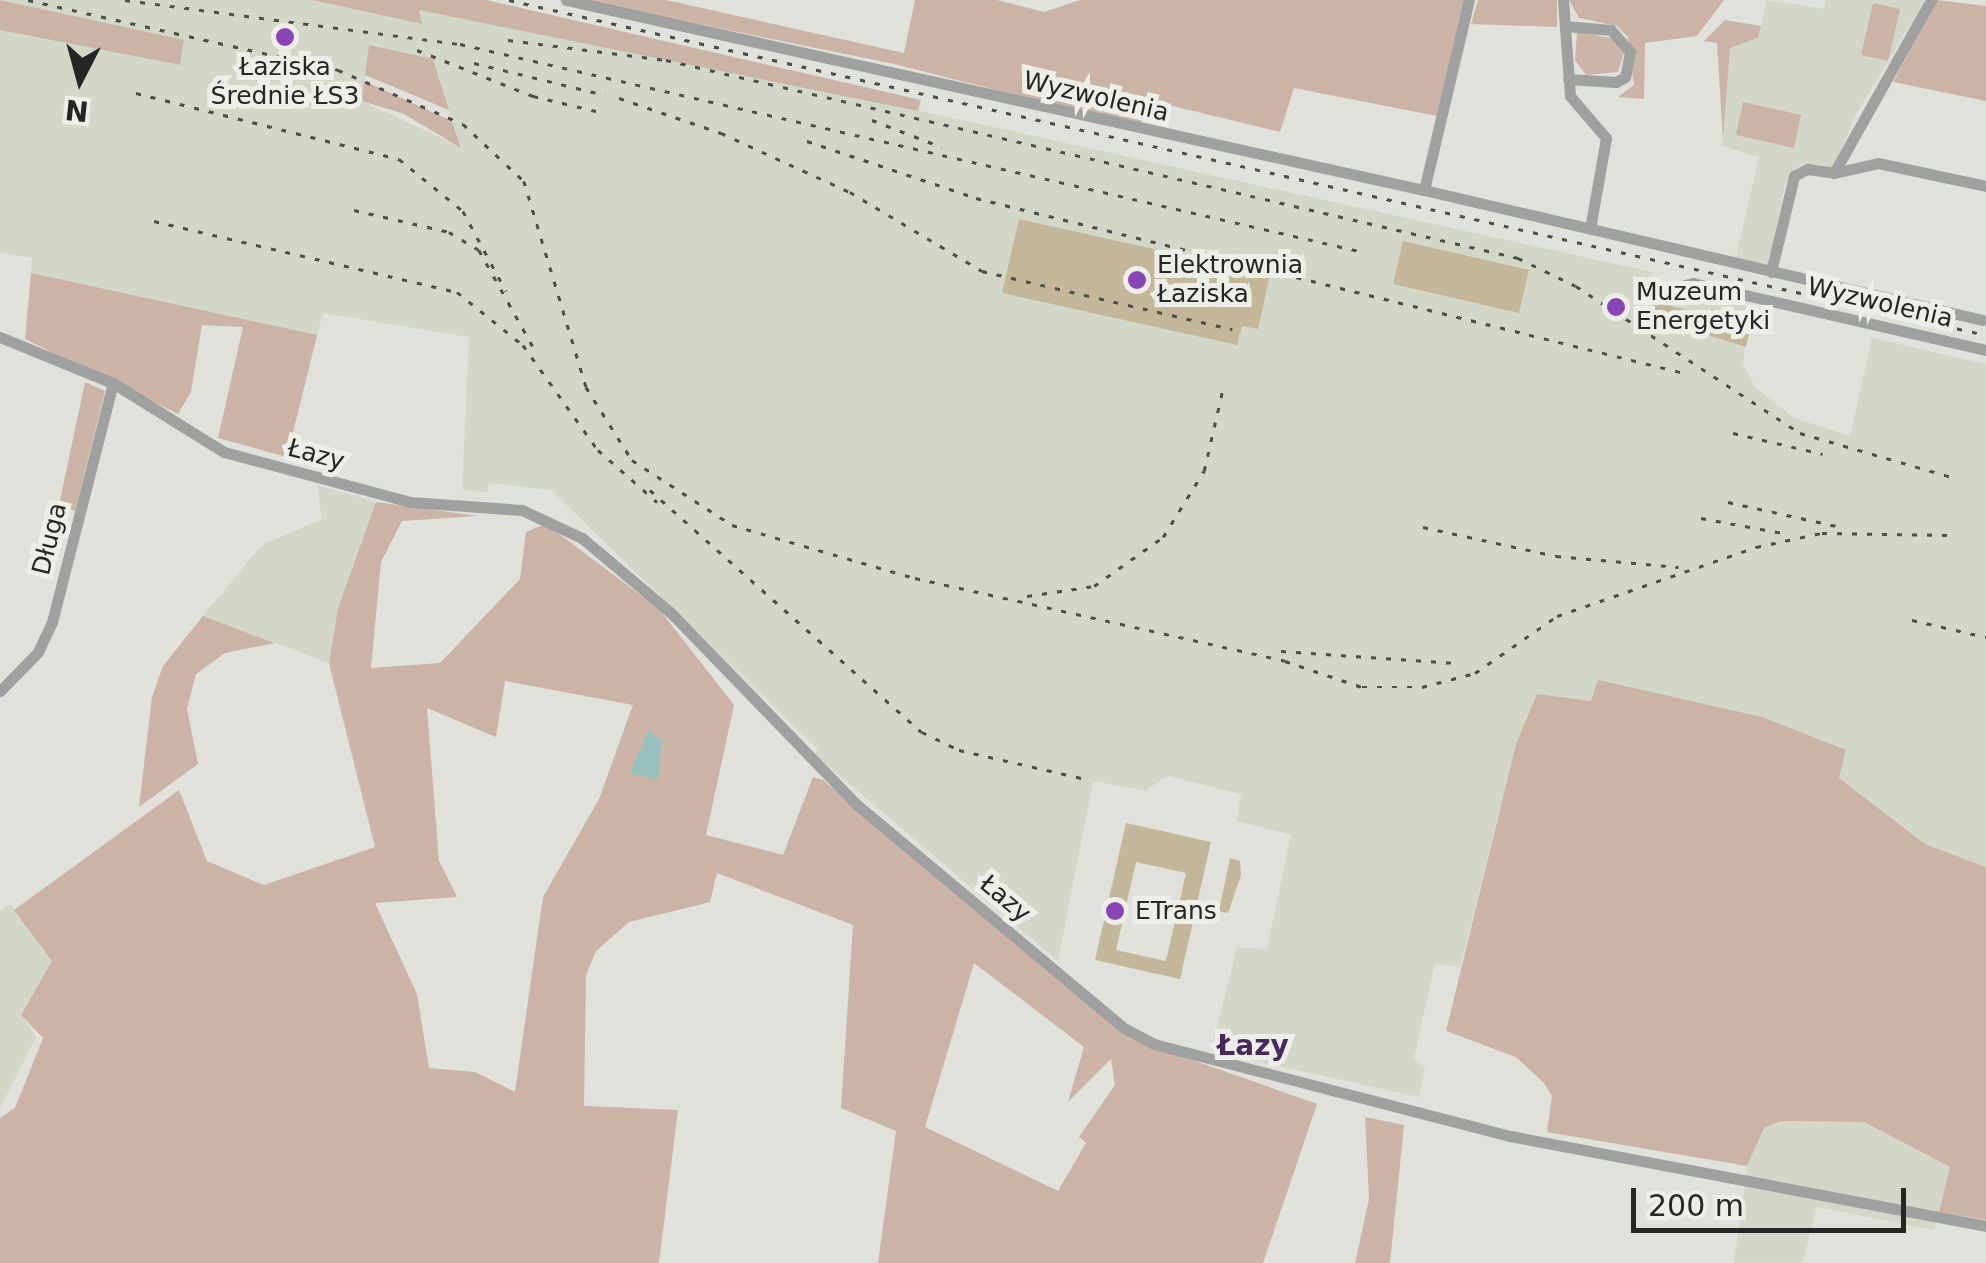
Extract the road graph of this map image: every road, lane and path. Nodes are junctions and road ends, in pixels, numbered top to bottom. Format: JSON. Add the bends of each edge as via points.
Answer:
{"nodes":[{"id":1,"x":566,"y":0,"type":"edge"},
{"id":2,"x":1469,"y":0,"type":"edge"},
{"id":3,"x":1563,"y":0,"type":"edge"},
{"id":4,"x":1931,"y":0,"type":"edge"},
{"id":5,"x":1565,"y":26,"type":"junction"},
{"id":6,"x":1568,"y":79,"type":"junction"},
{"id":7,"x":1834,"y":173,"type":"junction"},
{"id":8,"x":1986,"y":186,"type":"edge"},
{"id":9,"x":1424,"y":190,"type":"junction"},
{"id":10,"x":1590,"y":230,"type":"junction"},
{"id":11,"x":1770,"y":272,"type":"junction"},
{"id":12,"x":1647,"y":296,"type":"dead end"},
{"id":13,"x":1982,"y":320,"type":"dead end"},
{"id":14,"x":0,"y":337,"type":"edge"},
{"id":15,"x":1986,"y":350,"type":"edge"},
{"id":16,"x":114,"y":383,"type":"junction"},
{"id":17,"x":0,"y":691,"type":"edge"},
{"id":18,"x":1986,"y":1226,"type":"edge"}],
"edges":[{"from":1,"to":9,"type":"street","name":"Wyzwolenia"},
{"from":2,"to":9,"type":"street"},
{"from":3,"to":5,"type":"street"},
{"from":4,"to":7,"type":"street"},
{"from":5,"to":6,"type":"street"},
{"from":5,"to":6,"type":"street","via":[[1610,30],[1630,52],[1625,78],[1616,82]]},
{"from":6,"to":10,"type":"street","via":[[1570,96],[1606,138]]},
{"from":7,"to":8,"type":"street","via":[[1878,163]]},
{"from":7,"to":11,"type":"street","via":[[1807,169],[1794,176]]},
{"from":9,"to":10,"type":"street","name":"Wyzwolenia"},
{"from":10,"to":11,"type":"street","name":"Wyzwolenia"},
{"from":11,"to":13,"type":"street","name":"Wyzwolenia"},
{"from":12,"to":15,"type":"street","name":"Wyzwolenia","via":[[1692,283]]},
{"from":14,"to":16,"type":"street","name":"Łazy"},
{"from":16,"to":17,"type":"street","name":"Długa","via":[[52,622],[38,652]]},
{"from":16,"to":18,"type":"street","name":"Łazy","via":[[224,452],[410,502],[522,510],[582,538],[670,613],[856,804],[1124,1028],[1154,1044],[1418,1116]]}]}
